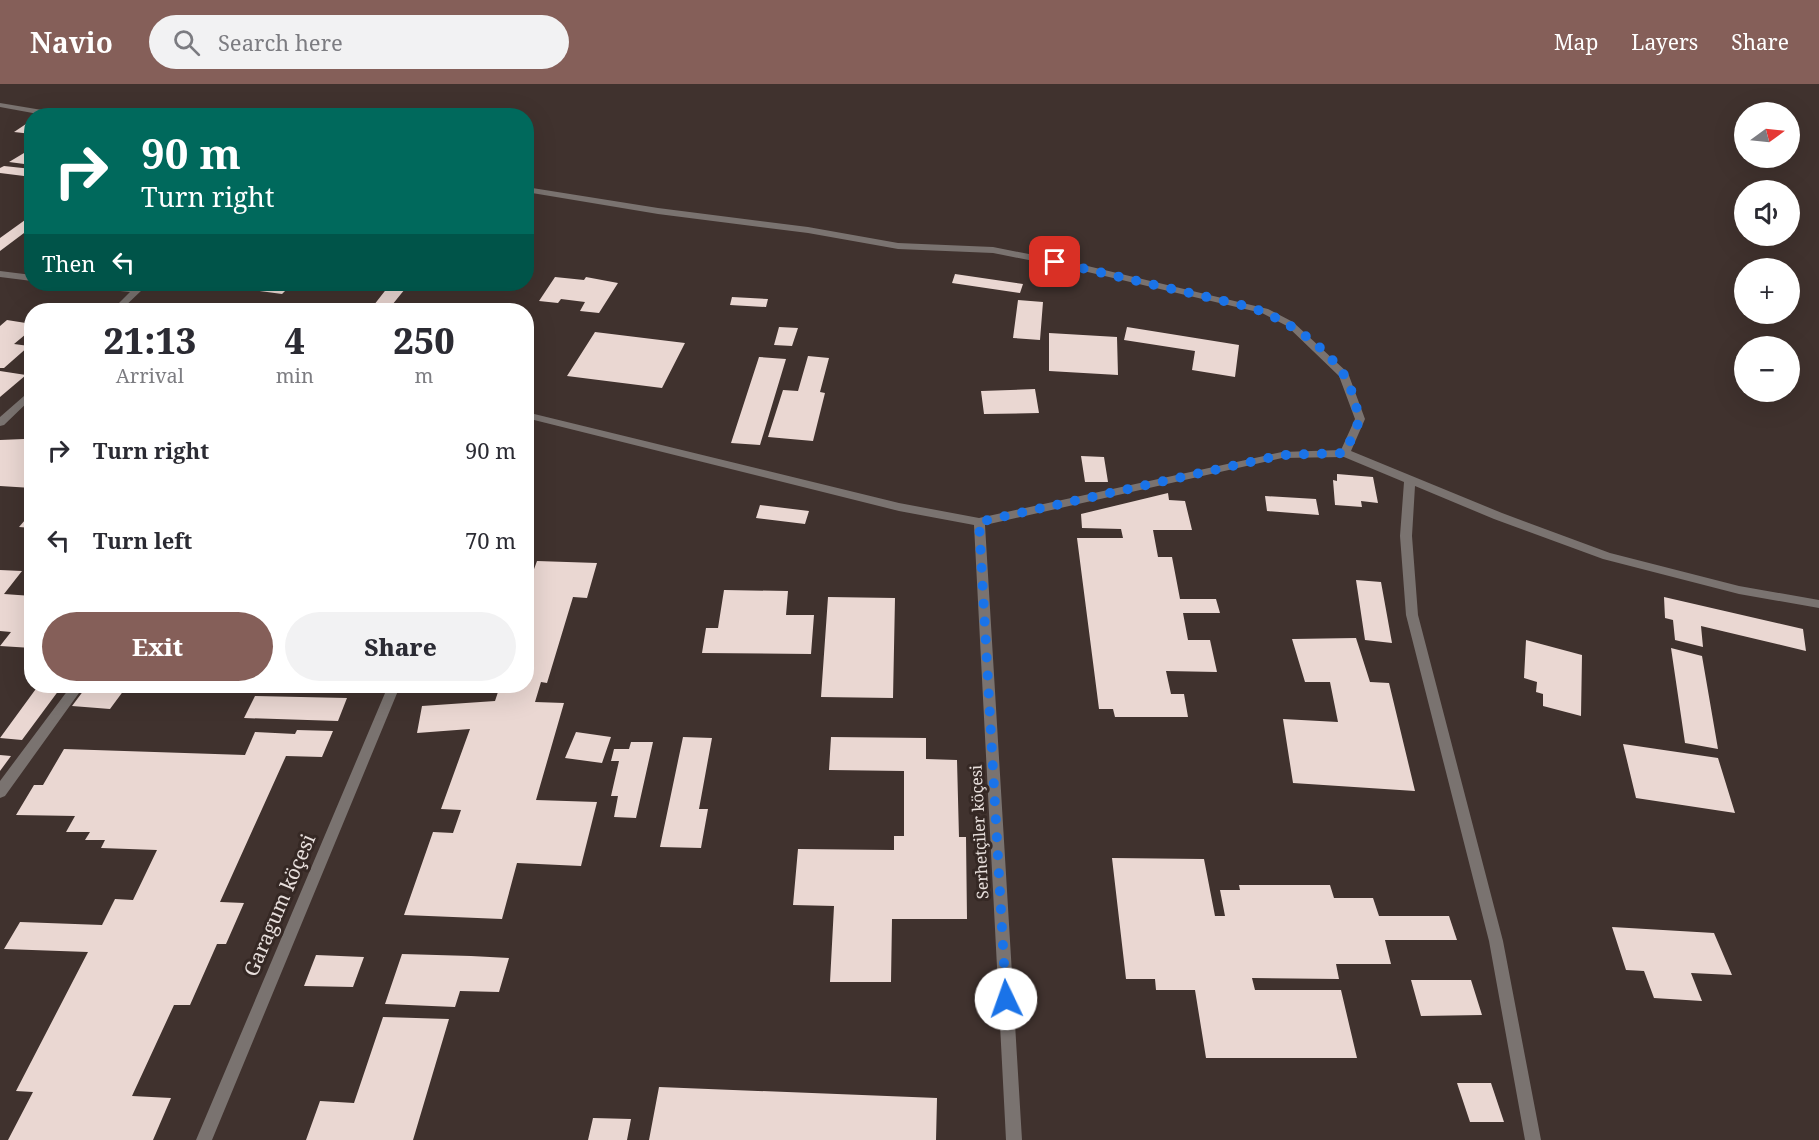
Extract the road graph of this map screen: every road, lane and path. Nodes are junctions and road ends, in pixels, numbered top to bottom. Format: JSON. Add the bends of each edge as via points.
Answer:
{"nodes":[{"id":1,"x":0,"y":105,"type":"edge"},
{"id":2,"x":24,"y":109,"type":"edge"},
{"id":3,"x":534,"y":190,"type":"edge"},
{"id":4,"x":0,"y":274,"type":"edge"},
{"id":5,"x":24,"y":277,"type":"edge"},
{"id":6,"x":136,"y":291,"type":"edge"},
{"id":7,"x":123,"y":303,"type":"edge"},
{"id":8,"x":24,"y":400,"type":"edge"},
{"id":9,"x":534,"y":417,"type":"edge"},
{"id":10,"x":0,"y":423,"type":"edge"},
{"id":11,"x":1345,"y":453,"type":"junction"},
{"id":12,"x":1410,"y":480,"type":"junction"},
{"id":13,"x":979,"y":522,"type":"junction"},
{"id":14,"x":1819,"y":604,"type":"edge"},
{"id":15,"x":73,"y":693,"type":"edge"},
{"id":16,"x":391,"y":693,"type":"edge"},
{"id":17,"x":0,"y":792,"type":"edge"},
{"id":18,"x":204,"y":1140,"type":"edge"},
{"id":19,"x":1014,"y":1140,"type":"edge"},
{"id":20,"x":1533,"y":1140,"type":"edge"}],
"edges":[{"from":1,"to":2,"type":"street"},
{"from":3,"to":11,"type":"street","via":[[898,246],[993,250],[1096,270],[1265,311],[1290,324],[1344,375],[1360,419]]},
{"from":4,"to":5,"type":"street"},
{"from":6,"to":7,"type":"street"},
{"from":8,"to":10,"type":"street"},
{"from":9,"to":13,"type":"street","via":[[899,507]]},
{"from":11,"to":12,"type":"street"},
{"from":11,"to":13,"type":"street","via":[[1282,455]]},
{"from":12,"to":14,"type":"street","via":[[1607,556],[1738,590]]},
{"from":12,"to":20,"type":"street","via":[[1406,536],[1412,615],[1496,940]]},
{"from":13,"to":19,"type":"street","name":"Serhetçiler köçesi"},
{"from":15,"to":17,"type":"street"},
{"from":16,"to":18,"type":"street","name":"Garagum köçesi"}]}
